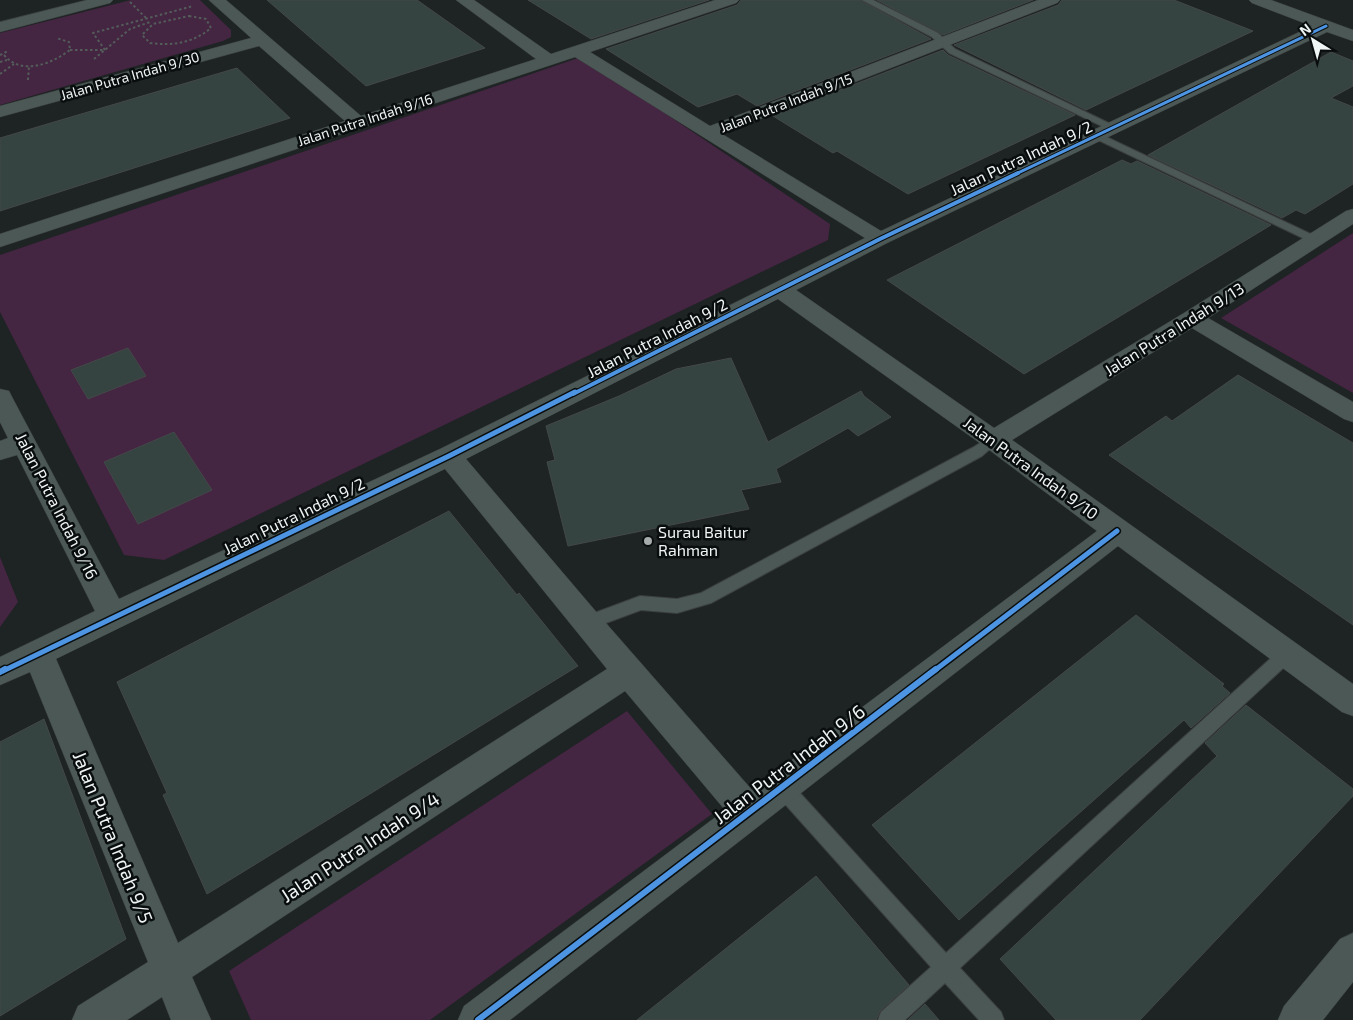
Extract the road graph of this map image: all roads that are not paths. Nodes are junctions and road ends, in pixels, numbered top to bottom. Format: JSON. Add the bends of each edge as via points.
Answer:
{"nodes":[{"id":1,"x":106,"y":0,"type":"edge"},
{"id":2,"x":217,"y":0,"type":"edge"},
{"id":3,"x":464,"y":0,"type":"edge"},
{"id":4,"x":866,"y":0,"type":"edge"},
{"id":5,"x":1052,"y":0,"type":"edge"},
{"id":6,"x":1257,"y":0,"type":"edge"},
{"id":7,"x":722,"y":1,"type":"edge"},
{"id":8,"x":1326,"y":26,"type":"junction"},
{"id":9,"x":0,"y":27,"type":"edge"},
{"id":10,"x":1353,"y":36,"type":"edge"},
{"id":11,"x":261,"y":40,"type":"junction"},
{"id":12,"x":942,"y":43,"type":"junction"},
{"id":13,"x":578,"y":50,"type":"junction"},
{"id":14,"x":549,"y":60,"type":"junction"},
{"id":15,"x":0,"y":112,"type":"edge"},
{"id":16,"x":358,"y":123,"type":"junction"},
{"id":17,"x":1106,"y":132,"type":"junction"},
{"id":18,"x":708,"y":133,"type":"junction"},
{"id":19,"x":1353,"y":215,"type":"edge"},
{"id":20,"x":880,"y":239,"type":"junction"},
{"id":21,"x":1313,"y":239,"type":"junction"},
{"id":22,"x":0,"y":241,"type":"edge"},
{"id":23,"x":780,"y":290,"type":"junction"},
{"id":24,"x":1192,"y":318,"type":"junction"},
{"id":25,"x":0,"y":397,"type":"edge"},
{"id":26,"x":1353,"y":413,"type":"edge"},
{"id":27,"x":993,"y":440,"type":"junction"},
{"id":28,"x":12,"y":446,"type":"edge"},
{"id":29,"x":449,"y":456,"type":"junction"},
{"id":30,"x":1117,"y":531,"type":"junction"},
{"id":31,"x":113,"y":616,"type":"junction"},
{"id":32,"x":586,"y":623,"type":"junction"},
{"id":33,"x":38,"y":654,"type":"junction"},
{"id":34,"x":1287,"y":654,"type":"junction"},
{"id":35,"x":0,"y":672,"type":"edge"},
{"id":36,"x":628,"y":672,"type":"junction"},
{"id":37,"x":1353,"y":702,"type":"edge"},
{"id":38,"x":782,"y":788,"type":"junction"},
{"id":39,"x":749,"y":813,"type":"junction"},
{"id":40,"x":1353,"y":952,"type":"edge"},
{"id":41,"x":946,"y":968,"type":"junction"},
{"id":42,"x":169,"y":971,"type":"junction"},
{"id":43,"x":92,"y":1020,"type":"edge"},
{"id":44,"x":190,"y":1020,"type":"edge"},
{"id":45,"x":478,"y":1020,"type":"edge"},
{"id":46,"x":889,"y":1020,"type":"edge"},
{"id":47,"x":993,"y":1020,"type":"edge"},
{"id":48,"x":1298,"y":1020,"type":"edge"}],
"edges":[{"from":1,"to":9,"type":"street"},
{"from":2,"to":11,"type":"street"},
{"from":3,"to":14,"type":"street"},
{"from":4,"to":12,"type":"lane","via":[[935,35]]},
{"from":5,"to":12,"type":"street","name":"Jalan Putra Indah 9/15"},
{"from":6,"to":8,"type":"street"},
{"from":7,"to":13,"type":"street","name":"Jalan Putra Indah 9/16"},
{"from":8,"to":10,"type":"street"},
{"from":8,"to":17,"type":"street","name":"Jalan Putra Indah 9/2"},
{"from":11,"to":15,"type":"street","name":"Jalan Putra Indah 9/30"},
{"from":11,"to":16,"type":"street"},
{"from":12,"to":17,"type":"lane"},
{"from":12,"to":18,"type":"street","name":"Jalan Putra Indah 9/15"},
{"from":13,"to":14,"type":"street","name":"Jalan Putra Indah 9/16"},
{"from":13,"to":18,"type":"street"},
{"from":14,"to":16,"type":"street","name":"Jalan Putra Indah 9/16"},
{"from":16,"to":22,"type":"street","name":"Jalan Putra Indah 9/16"},
{"from":17,"to":20,"type":"street","name":"Jalan Putra Indah 9/2"},
{"from":17,"to":21,"type":"lane"},
{"from":18,"to":20,"type":"street","name":"Jalan Putra Indah 9/15"},
{"from":19,"to":21,"type":"street","name":"Jalan Putra Indah 9/13"},
{"from":20,"to":23,"type":"street","name":"Jalan Putra Indah 9/2"},
{"from":21,"to":24,"type":"street","name":"Jalan Putra Indah 9/13"},
{"from":23,"to":27,"type":"street","name":"Jalan Putra Indah 9/10"},
{"from":23,"to":29,"type":"street","name":"Jalan Putra Indah 9/2"},
{"from":24,"to":26,"type":"street"},
{"from":24,"to":27,"type":"street","name":"Jalan Putra Indah 9/13"},
{"from":25,"to":28,"type":"street","name":"Jalan Putra Indah 9/16"},
{"from":27,"to":30,"type":"street","name":"Jalan Putra Indah 9/10"},
{"from":27,"to":32,"type":"lane","via":[[977,452],[705,598],[677,606],[640,603]]},
{"from":28,"to":31,"type":"street","name":"Jalan Putra Indah 9/16"},
{"from":29,"to":31,"type":"street","name":"Jalan Putra Indah 9/2"},
{"from":29,"to":32,"type":"street"},
{"from":30,"to":34,"type":"street","name":"Jalan Putra Indah 9/10"},
{"from":30,"to":38,"type":"street","name":"Jalan Putra Indah 9/6"},
{"from":31,"to":33,"type":"street","name":"Jalan Putra Indah 9/2"},
{"from":32,"to":36,"type":"street"},
{"from":33,"to":35,"type":"street","name":"Jalan Putra Indah 9/2"},
{"from":33,"to":42,"type":"street","name":"Jalan Putra Indah 9/5"},
{"from":34,"to":37,"type":"street","name":"Jalan Putra Indah 9/10"},
{"from":34,"to":41,"type":"lane"},
{"from":36,"to":39,"type":"street"},
{"from":36,"to":42,"type":"street","name":"Jalan Putra Indah 9/4"},
{"from":38,"to":39,"type":"street","name":"Jalan Putra Indah 9/6"},
{"from":38,"to":41,"type":"lane"},
{"from":39,"to":45,"type":"street","name":"Jalan Putra Indah 9/6"},
{"from":40,"to":48,"type":"street"},
{"from":41,"to":46,"type":"lane"},
{"from":41,"to":47,"type":"lane"},
{"from":42,"to":43,"type":"street","name":"Jalan Putra Indah 9/4"},
{"from":42,"to":44,"type":"street","name":"Jalan Putra Indah 9/5"}]}
